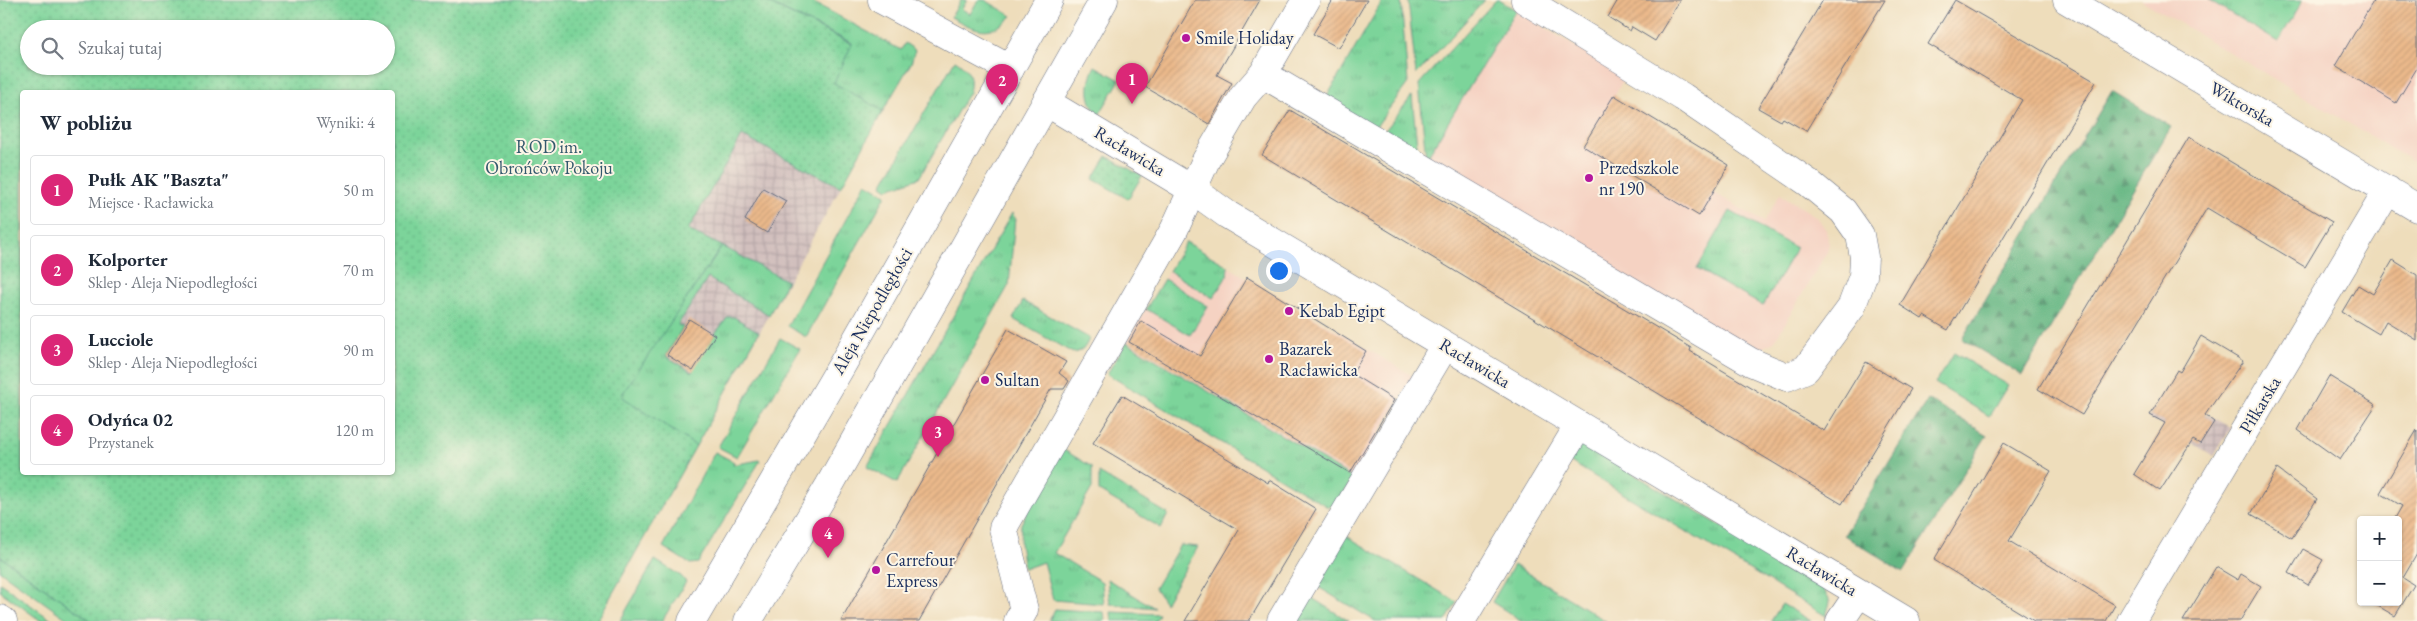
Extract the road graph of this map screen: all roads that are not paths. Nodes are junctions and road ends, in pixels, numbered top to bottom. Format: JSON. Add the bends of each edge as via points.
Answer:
{"nodes":[{"id":1,"x":882,"y":0,"type":"edge"},
{"id":2,"x":1049,"y":0,"type":"edge"},
{"id":3,"x":1104,"y":0,"type":"edge"},
{"id":4,"x":1306,"y":0,"type":"edge"},
{"id":5,"x":1525,"y":0,"type":"edge"},
{"id":6,"x":2067,"y":0,"type":"edge"},
{"id":7,"x":1010,"y":69,"type":"junction"},
{"id":8,"x":1263,"y":74,"type":"junction"},
{"id":9,"x":1046,"y":102,"type":"junction"},
{"id":10,"x":1193,"y":190,"type":"junction"},
{"id":11,"x":2388,"y":190,"type":"junction"},
{"id":12,"x":2417,"y":208,"type":"edge"},
{"id":13,"x":1446,"y":345,"type":"junction"},
{"id":14,"x":1579,"y":425,"type":"junction"},
{"id":15,"x":1859,"y":593,"type":"junction"},
{"id":16,"x":0,"y":619,"type":"edge"},
{"id":17,"x":3,"y":621,"type":"edge"},
{"id":18,"x":692,"y":621,"type":"edge"},
{"id":19,"x":748,"y":621,"type":"edge"},
{"id":20,"x":1018,"y":621,"type":"edge"},
{"id":21,"x":1281,"y":621,"type":"edge"},
{"id":22,"x":1461,"y":621,"type":"edge"},
{"id":23,"x":1840,"y":621,"type":"edge"},
{"id":24,"x":1906,"y":621,"type":"edge"},
{"id":25,"x":2131,"y":621,"type":"edge"}],
"edges":[{"from":1,"to":7,"type":"street"},
{"from":2,"to":7,"type":"street","name":"Aleja Niepodległości"},
{"from":3,"to":9,"type":"street"},
{"from":4,"to":8,"type":"street"},
{"from":5,"to":8,"type":"street","via":[[1683,97],[1809,183],[1842,211],[1860,235],[1864,257],[1862,276],[1851,308],[1806,369],[1787,378],[1751,362]]},
{"from":6,"to":11,"type":"street","name":"Wiktorska"},
{"from":7,"to":18,"type":"street","name":"Aleja Niepodległości"},
{"from":8,"to":10,"type":"street","via":[[1243,97],[1206,160]]},
{"from":9,"to":10,"type":"street","name":"Racławicka"},
{"from":9,"to":19,"type":"street","via":[[829,486]]},
{"from":10,"to":13,"type":"street","name":"Racławicka","via":[[1228,215]]},
{"from":10,"to":20,"type":"street","via":[[1178,223],[1003,528],[1024,610]]},
{"from":11,"to":12,"type":"street","name":"Wiktorska"},
{"from":11,"to":25,"type":"street","name":"Piłkarska"},
{"from":13,"to":14,"type":"street","name":"Racławicka"},
{"from":13,"to":21,"type":"street"},
{"from":14,"to":15,"type":"street","name":"Racławicka"},
{"from":14,"to":22,"type":"street"},
{"from":15,"to":23,"type":"street"},
{"from":15,"to":24,"type":"street","name":"Racławicka"},
{"from":16,"to":17,"type":"street"}]}
